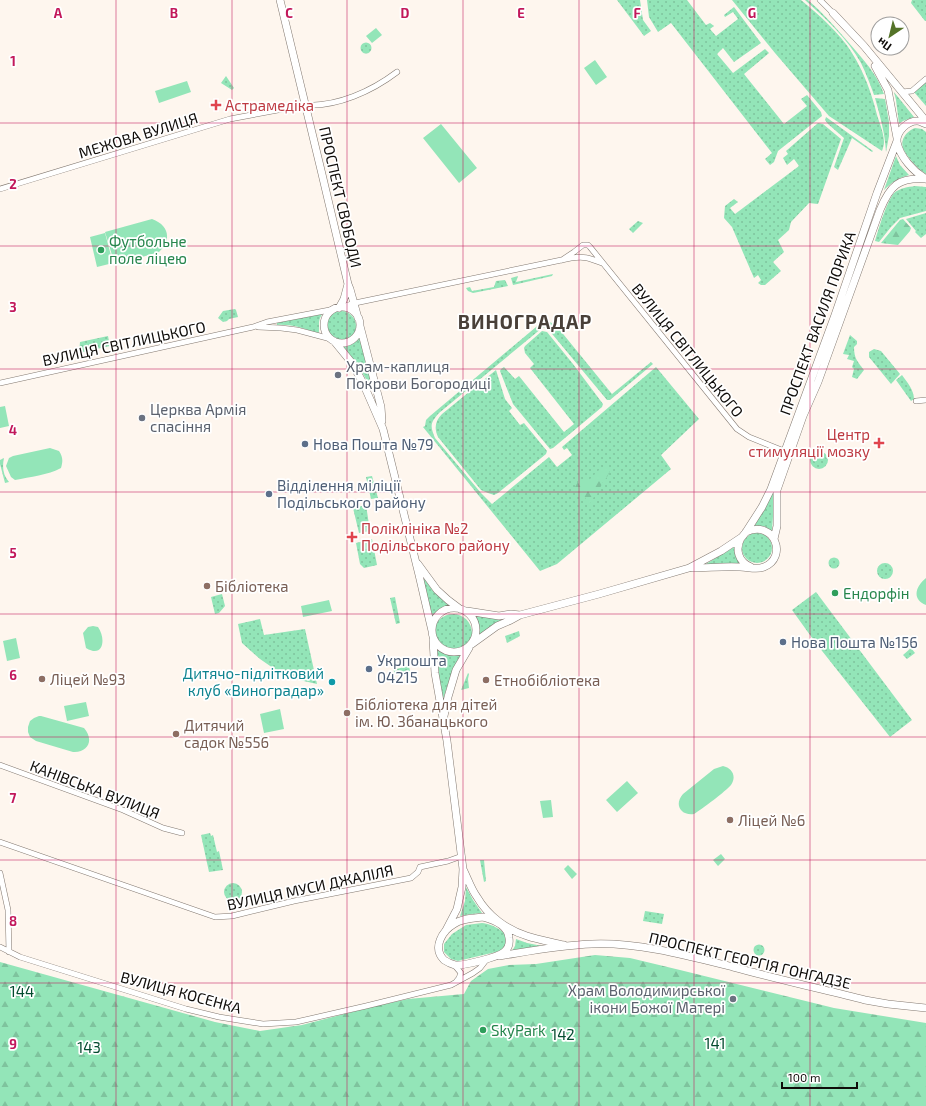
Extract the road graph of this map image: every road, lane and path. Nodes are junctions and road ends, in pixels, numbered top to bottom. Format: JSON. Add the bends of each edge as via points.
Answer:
{"nodes":[{"id":1,"x":280,"y":0,"type":"edge"},
{"id":2,"x":820,"y":0,"type":"edge"},
{"id":3,"x":833,"y":13,"type":"joint"},
{"id":4,"x":864,"y":46,"type":"junction"},
{"id":5,"x":396,"y":72,"type":"dead end"},
{"id":6,"x":926,"y":80,"type":"edge"},
{"id":7,"x":902,"y":92,"type":"junction"},
{"id":8,"x":305,"y":105,"type":"junction"},
{"id":9,"x":926,"y":120,"type":"edge"},
{"id":10,"x":897,"y":139,"type":"junction"},
{"id":11,"x":926,"y":179,"type":"edge"},
{"id":12,"x":0,"y":189,"type":"edge"},
{"id":13,"x":590,"y":247,"type":"junction"},
{"id":14,"x":579,"y":249,"type":"junction"},
{"id":15,"x":584,"y":257,"type":"junction"},
{"id":16,"x":562,"y":260,"type":"junction"},
{"id":17,"x":603,"y":264,"type":"junction"},
{"id":18,"x":348,"y":284,"type":"junction"},
{"id":19,"x":355,"y":304,"type":"junction"},
{"id":20,"x":337,"y":308,"type":"junction"},
{"id":21,"x":359,"y":321,"type":"junction"},
{"id":22,"x":253,"y":327,"type":"junction"},
{"id":23,"x":332,"y":340,"type":"junction"},
{"id":24,"x":0,"y":383,"type":"edge"},
{"id":25,"x":926,"y":400,"type":"edge"},
{"id":26,"x":916,"y":401,"type":"dead end"},
{"id":27,"x":383,"y":429,"type":"junction"},
{"id":28,"x":784,"y":451,"type":"junction"},
{"id":29,"x":744,"y":535,"type":"junction"},
{"id":30,"x":774,"y":539,"type":"junction"},
{"id":31,"x":415,"y":559,"type":"junction"},
{"id":32,"x":690,"y":568,"type":"junction"},
{"id":33,"x":753,"y":568,"type":"junction"},
{"id":34,"x":462,"y":610,"type":"junction"},
{"id":35,"x":520,"y":615,"type":"junction"},
{"id":36,"x":432,"y":631,"type":"junction"},
{"id":37,"x":433,"y":640,"type":"junction"},
{"id":38,"x":470,"y":645,"type":"junction"},
{"id":39,"x":444,"y":721,"type":"junction"},
{"id":40,"x":0,"y":765,"type":"edge"},
{"id":41,"x":182,"y":833,"type":"dead end"},
{"id":42,"x":0,"y":842,"type":"edge"},
{"id":43,"x":462,"y":856,"type":"junction"},
{"id":44,"x":463,"y":869,"type":"junction"},
{"id":45,"x":0,"y":873,"type":"edge"},
{"id":46,"x":1,"y":885,"type":"edge"},
{"id":47,"x":500,"y":923,"type":"junction"},
{"id":48,"x":445,"y":932,"type":"junction"},
{"id":49,"x":567,"y":946,"type":"junction"},
{"id":50,"x":0,"y":947,"type":"edge"},
{"id":51,"x":9,"y":952,"type":"junction"},
{"id":52,"x":499,"y":956,"type":"junction"},
{"id":53,"x":487,"y":959,"type":"junction"},
{"id":54,"x":452,"y":964,"type":"junction"},
{"id":55,"x":454,"y":983,"type":"junction"},
{"id":56,"x":926,"y":1008,"type":"edge"}],
"edges":[{"from":1,"to":8,"type":"street","name":"ПРОСПЕКТ СВОБОДИ"},
{"from":2,"to":3,"type":"street"},
{"from":3,"to":4,"type":"street"},
{"from":4,"to":7,"type":"street"},
{"from":4,"to":10,"type":"street","via":[[888,90]]},
{"from":5,"to":8,"type":"street","name":"МЕЖОВА ВУЛИЦЯ","via":[[352,98],[317,106]]},
{"from":6,"to":7,"type":"street","via":[[912,91]]},
{"from":7,"to":9,"type":"street"},
{"from":8,"to":12,"type":"street","name":"МЕЖОВА ВУЛИЦЯ","via":[[230,119]]},
{"from":8,"to":18,"type":"street","name":"ПРОСПЕКТ СВОБОДИ"},
{"from":9,"to":10,"type":"street","via":[[909,123],[902,128]]},
{"from":10,"to":11,"type":"street","via":[[904,158]]},
{"from":10,"to":28,"type":"street","name":"ПРОСПЕКТ ВАСИЛЯ ПОРИКА"},
{"from":11,"to":30,"type":"street","name":"ПРОСПЕКТ ВАСИЛЯ ПОРИКА","via":[[898,183],[885,198],[777,490],[777,526]]},
{"from":13,"to":14,"type":"street","via":[[582,245]]},
{"from":13,"to":15,"type":"street","via":[[590,254]]},
{"from":13,"to":17,"type":"street","name":"ВУЛИЦЯ СВІТЛИЦЬКОГО"},
{"from":14,"to":15,"type":"street","via":[[580,255]]},
{"from":14,"to":16,"type":"street","name":"ВУЛИЦЯ СВІТЛИЦЬКОГО"},
{"from":15,"to":16,"type":"street","name":"ВУЛИЦЯ СВІТЛИЦЬКОГО"},
{"from":15,"to":17,"type":"street","name":"ВУЛИЦЯ СВІТЛИЦЬКОГО"},
{"from":16,"to":19,"type":"street","name":"ВУЛИЦЯ СВІТЛИЦЬКОГО"},
{"from":17,"to":28,"type":"street","name":"ВУЛИЦЯ СВІТЛИЦЬКОГО","via":[[737,429],[749,437]]},
{"from":18,"to":19,"type":"street","name":"ПРОСПЕКТ СВОБОДИ"},
{"from":18,"to":20,"type":"street","name":"ПРОСПЕКТ СВОБОДИ","via":[[344,299]]},
{"from":19,"to":20,"type":"street","name":"ВУЛИЦЯ СВІТЛИЦЬКОГО"},
{"from":19,"to":21,"type":"street","name":"ПРОСПЕКТ СВОБОДИ"},
{"from":20,"to":21,"type":"street","via":[[354,312]]},
{"from":20,"to":22,"type":"street","name":"ВУЛИЦЯ СВІТЛИЦЬКОГО"},
{"from":20,"to":23,"type":"street","via":[[327,316],[324,323],[326,334]]},
{"from":21,"to":23,"type":"street","via":[[357,335],[352,340],[341,343]]},
{"from":21,"to":27,"type":"street","name":"ПРОСПЕКТ СВОБОДИ","via":[[381,407]]},
{"from":22,"to":23,"type":"street","name":"ВУЛИЦЯ СВІТЛИЦЬКОГО","via":[[297,330]]},
{"from":22,"to":24,"type":"street","name":"ВУЛИЦЯ СВІТЛИЦЬКОГО"},
{"from":23,"to":27,"type":"street","name":"ПРОСПЕКТ СВОБОДИ","via":[[352,363]]},
{"from":25,"to":26,"type":"street"},
{"from":27,"to":31,"type":"street","name":"ПРОСПЕКТ СВОБОДИ"},
{"from":28,"to":29,"type":"street","name":"ПРОСПЕКТ ВАСИЛЯ ПОРИКА","via":[[771,489]]},
{"from":29,"to":30,"type":"street","via":[[758,529],[770,534]]},
{"from":29,"to":32,"type":"street","name":"ПРОСПЕКТ ВАСИЛЯ ПОРИКА"},
{"from":29,"to":33,"type":"street","name":"ПРОСПЕКТ ВАСИЛЯ ПОРИКА","via":[[739,543],[739,555],[742,561]]},
{"from":30,"to":33,"type":"street","name":"ПРОСПЕКТ ВАСИЛЯ ПОРИКА","via":[[777,545],[775,558],[765,567]]},
{"from":31,"to":34,"type":"street","name":"ПРОСПЕКТ СВОБОДИ","via":[[437,590]]},
{"from":31,"to":36,"type":"street","name":"ПРОСПЕКТ СВОБОДИ"},
{"from":32,"to":33,"type":"street","name":"ПРОСПЕКТ ВАСИЛЯ ПОРИКА"},
{"from":32,"to":35,"type":"street","name":"ПРОСПЕКТ ВАСИЛЯ ПОРИКА"},
{"from":34,"to":35,"type":"street","name":"ПРОСПЕКТ ВАСИЛЯ ПОРИКА","via":[[499,616]]},
{"from":34,"to":36,"type":"street","via":[[448,609],[440,613],[434,619]]},
{"from":34,"to":38,"type":"street","via":[[471,616],[476,627],[476,636]]},
{"from":35,"to":38,"type":"street","name":"ПРОСПЕКТ ВАСИЛЯ ПОРИКА","via":[[497,626]]},
{"from":36,"to":37,"type":"street"},
{"from":37,"to":38,"type":"street","via":[[449,652],[466,650]]},
{"from":37,"to":39,"type":"street","via":[[435,673]]},
{"from":38,"to":39,"type":"street","via":[[456,670]]},
{"from":39,"to":43,"type":"street"},
{"from":40,"to":41,"type":"street","name":"КАНІВСЬКА ВУЛИЦЯ"},
{"from":42,"to":43,"type":"street","name":"ВУЛИЦЯ МУСИ ДЖАЛІЛЯ","via":[[215,917],[232,916],[411,878],[420,867]]},
{"from":43,"to":44,"type":"street"},
{"from":44,"to":47,"type":"street","via":[[477,898]]},
{"from":44,"to":48,"type":"street","via":[[457,909]]},
{"from":45,"to":46,"type":"street"},
{"from":46,"to":51,"type":"street","via":[[8,910]]},
{"from":47,"to":48,"type":"street","via":[[483,917],[472,918],[461,920]]},
{"from":47,"to":49,"type":"street","name":"ПРОСПЕКТ ГЕОРГІЯ ГОНГАДЗЕ","via":[[518,933]]},
{"from":47,"to":52,"type":"street","via":[[509,934],[510,943]]},
{"from":48,"to":54,"type":"street","via":[[438,945],[442,957]]},
{"from":49,"to":52,"type":"street","name":"ПРОСПЕКТ ГЕОРГІЯ ГОНГАДЗЕ"},
{"from":49,"to":56,"type":"street","name":"ПРОСПЕКТ ГЕОРГІЯ ГОНГАДЗЕ","via":[[616,945],[680,954],[865,1000]]},
{"from":50,"to":51,"type":"street","name":"ВУЛИЦЯ КОСЕНКА"},
{"from":51,"to":55,"type":"street","name":"ВУЛИЦЯ КОСЕНКА","via":[[186,1009],[263,1024],[296,1022]]},
{"from":52,"to":53,"type":"street"},
{"from":53,"to":54,"type":"street"},
{"from":53,"to":55,"type":"street","name":"ВУЛИЦЯ КОСЕНКА","via":[[480,968]]},
{"from":54,"to":55,"type":"street","via":[[461,973]]}]}
